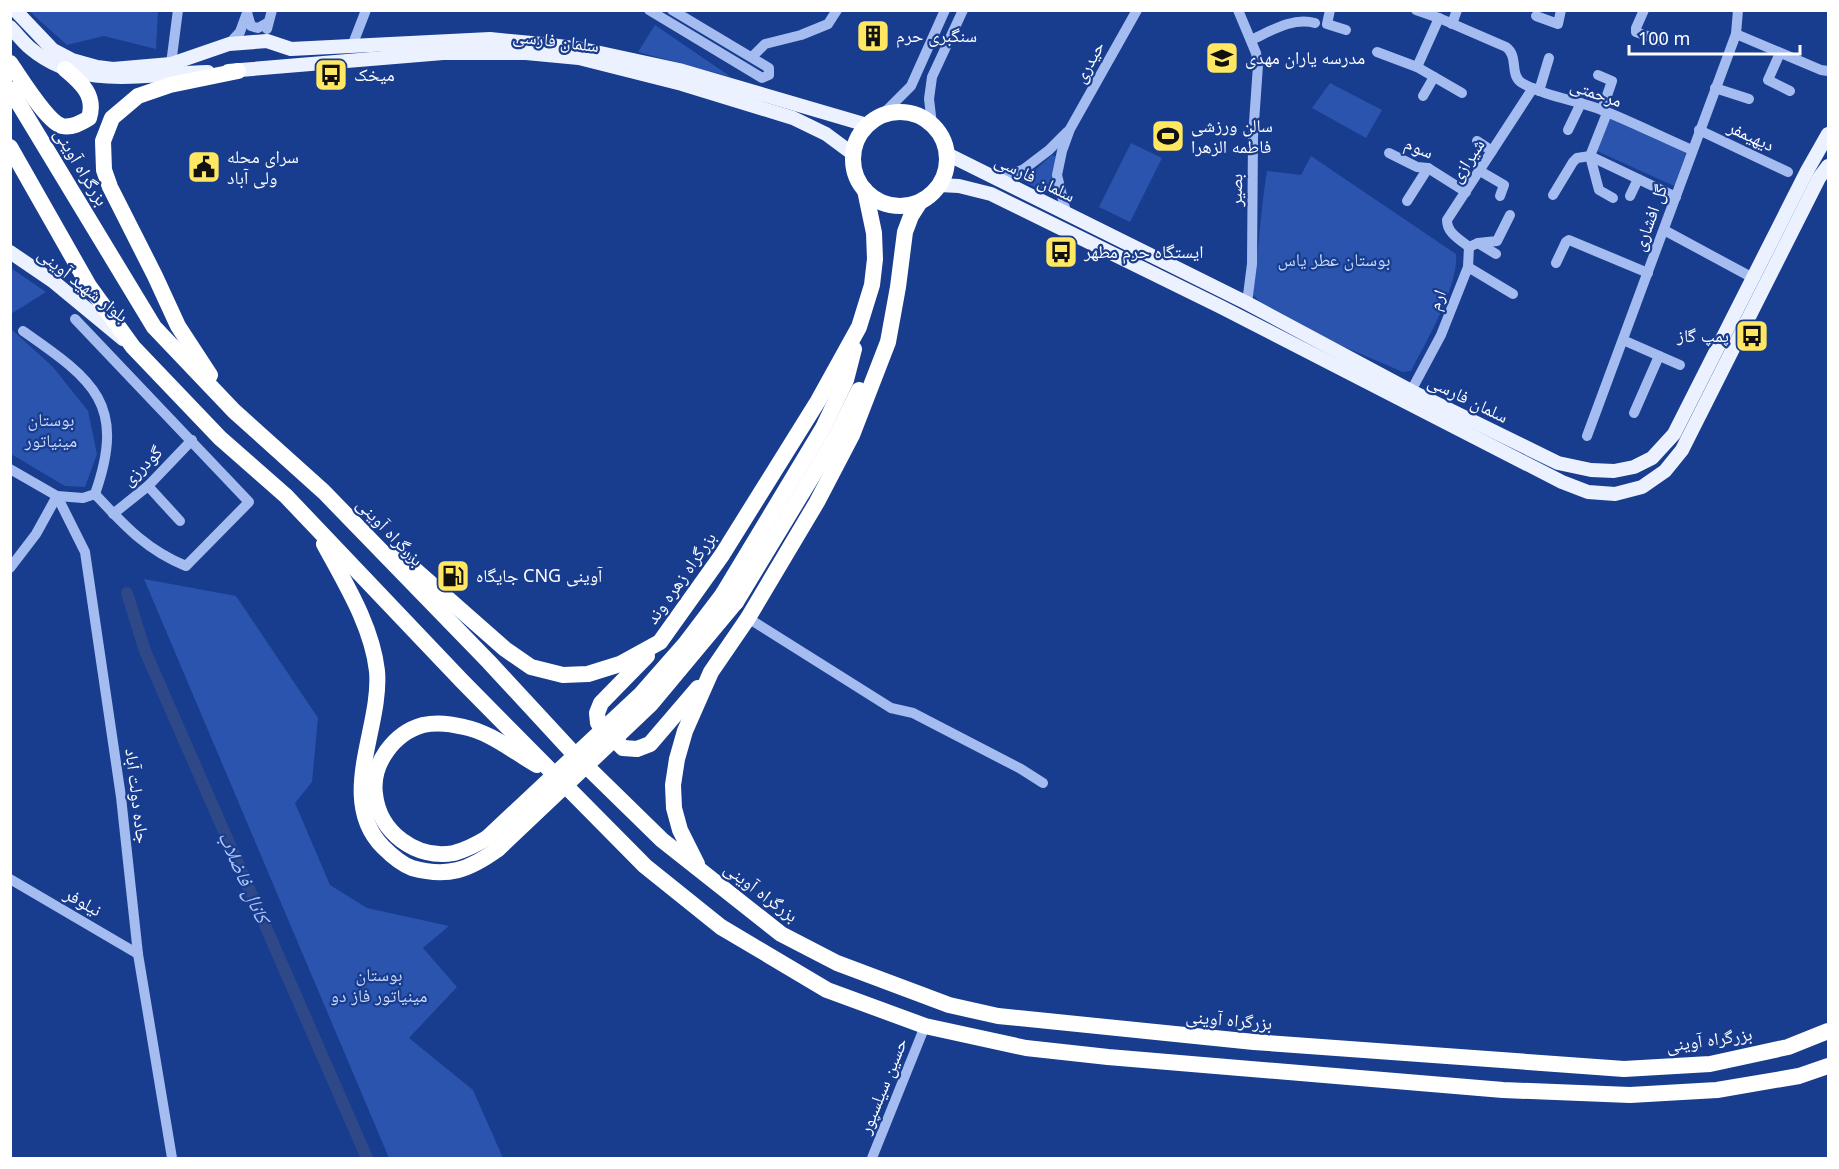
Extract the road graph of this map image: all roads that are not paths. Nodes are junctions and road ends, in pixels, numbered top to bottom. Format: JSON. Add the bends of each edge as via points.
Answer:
{"nodes":[{"id":1,"x":15,"y":10,"type":"edge"},
{"id":2,"x":178,"y":10,"type":"edge"},
{"id":3,"x":272,"y":10,"type":"edge"},
{"id":4,"x":366,"y":10,"type":"edge"},
{"id":5,"x":649,"y":10,"type":"edge"},
{"id":6,"x":672,"y":10,"type":"edge"},
{"id":7,"x":837,"y":10,"type":"edge"},
{"id":8,"x":945,"y":10,"type":"edge"},
{"id":9,"x":963,"y":10,"type":"edge"},
{"id":10,"x":1137,"y":10,"type":"edge"},
{"id":11,"x":1238,"y":10,"type":"edge"},
{"id":12,"x":1330,"y":10,"type":"edge"},
{"id":13,"x":1416,"y":10,"type":"edge"},
{"id":14,"x":1457,"y":10,"type":"edge"},
{"id":15,"x":1561,"y":10,"type":"edge"},
{"id":16,"x":1738,"y":10,"type":"edge"},
{"id":17,"x":247,"y":12,"type":"edge"},
{"id":18,"x":1639,"y":12,"type":"edge"},
{"id":19,"x":1536,"y":16,"type":"dead end"},
{"id":20,"x":1438,"y":18,"type":"junction"},
{"id":21,"x":267,"y":23,"type":"junction"},
{"id":22,"x":1315,"y":23,"type":"dead end"},
{"id":23,"x":1452,"y":24,"type":"junction"},
{"id":24,"x":10,"y":27,"type":"edge"},
{"id":25,"x":1346,"y":30,"type":"dead end"},
{"id":26,"x":1736,"y":34,"type":"junction"},
{"id":27,"x":1251,"y":40,"type":"junction"},
{"id":28,"x":267,"y":41,"type":"junction"},
{"id":29,"x":1664,"y":42,"type":"dead end"},
{"id":30,"x":229,"y":44,"type":"junction"},
{"id":31,"x":351,"y":46,"type":"junction"},
{"id":32,"x":1377,"y":52,"type":"dead end"},
{"id":33,"x":1780,"y":53,"type":"junction"},
{"id":34,"x":752,"y":57,"type":"junction"},
{"id":35,"x":1549,"y":58,"type":"dead end"},
{"id":36,"x":10,"y":63,"type":"edge"},
{"id":37,"x":171,"y":64,"type":"junction"},
{"id":38,"x":1417,"y":67,"type":"junction"},
{"id":39,"x":65,"y":69,"type":"junction"},
{"id":40,"x":238,"y":71,"type":"junction"},
{"id":41,"x":1828,"y":71,"type":"edge"},
{"id":42,"x":1598,"y":75,"type":"dead end"},
{"id":43,"x":1434,"y":77,"type":"junction"},
{"id":44,"x":1715,"y":88,"type":"junction"},
{"id":45,"x":10,"y":89,"type":"edge"},
{"id":46,"x":1536,"y":90,"type":"junction"},
{"id":47,"x":1790,"y":91,"type":"dead end"},
{"id":48,"x":1462,"y":93,"type":"dead end"},
{"id":49,"x":1424,"y":96,"type":"dead end"},
{"id":50,"x":1749,"y":99,"type":"dead end"},
{"id":51,"x":1581,"y":104,"type":"junction"},
{"id":52,"x":1604,"y":111,"type":"junction"},
{"id":53,"x":882,"y":115,"type":"junction"},
{"id":54,"x":932,"y":124,"type":"junction"},
{"id":55,"x":867,"y":125,"type":"junction"},
{"id":56,"x":1070,"y":129,"type":"junction"},
{"id":57,"x":1568,"y":130,"type":"dead end"},
{"id":58,"x":1699,"y":130,"type":"junction"},
{"id":59,"x":1828,"y":134,"type":"edge"},
{"id":60,"x":1477,"y":141,"type":"dead end"},
{"id":61,"x":10,"y":147,"type":"edge"},
{"id":62,"x":1692,"y":150,"type":"junction"},
{"id":63,"x":1492,"y":151,"type":"junction"},
{"id":64,"x":1389,"y":153,"type":"dead end"},
{"id":65,"x":853,"y":154,"type":"junction"},
{"id":66,"x":947,"y":154,"type":"junction"},
{"id":67,"x":1590,"y":156,"type":"junction"},
{"id":68,"x":1828,"y":165,"type":"edge"},
{"id":69,"x":1428,"y":168,"type":"junction"},
{"id":70,"x":1480,"y":171,"type":"junction"},
{"id":71,"x":1788,"y":172,"type":"dead end"},
{"id":72,"x":1638,"y":179,"type":"junction"},
{"id":73,"x":998,"y":180,"type":"junction"},
{"id":74,"x":939,"y":185,"type":"junction"},
{"id":75,"x":865,"y":190,"type":"junction"},
{"id":76,"x":1466,"y":192,"type":"junction"},
{"id":77,"x":1554,"y":195,"type":"dead end"},
{"id":78,"x":1500,"y":196,"type":"dead end"},
{"id":79,"x":1630,"y":196,"type":"dead end"},
{"id":80,"x":1677,"y":197,"type":"junction"},
{"id":81,"x":1613,"y":198,"type":"dead end"},
{"id":82,"x":1407,"y":201,"type":"dead end"},
{"id":83,"x":920,"y":202,"type":"junction"},
{"id":84,"x":1066,"y":212,"type":"junction"},
{"id":85,"x":1510,"y":222,"type":"dead end"},
{"id":86,"x":1664,"y":230,"type":"junction"},
{"id":87,"x":1473,"y":245,"type":"junction"},
{"id":88,"x":10,"y":252,"type":"edge"},
{"id":89,"x":1496,"y":254,"type":"dead end"},
{"id":90,"x":1556,"y":263,"type":"dead end"},
{"id":91,"x":1468,"y":267,"type":"junction"},
{"id":92,"x":1648,"y":273,"type":"junction"},
{"id":93,"x":1753,"y":278,"type":"junction"},
{"id":94,"x":1513,"y":294,"type":"dead end"},
{"id":95,"x":1247,"y":303,"type":"junction"},
{"id":96,"x":75,"y":319,"type":"dead end"},
{"id":97,"x":859,"y":327,"type":"junction"},
{"id":98,"x":23,"y":331,"type":"dead end"},
{"id":99,"x":1623,"y":340,"type":"junction"},
{"id":100,"x":888,"y":342,"type":"junction"},
{"id":101,"x":133,"y":347,"type":"junction"},
{"id":102,"x":1659,"y":356,"type":"junction"},
{"id":103,"x":1680,"y":365,"type":"dead end"},
{"id":104,"x":1411,"y":391,"type":"junction"},
{"id":105,"x":234,"y":411,"type":"junction"},
{"id":106,"x":1634,"y":413,"type":"dead end"},
{"id":107,"x":1587,"y":436,"type":"dead end"},
{"id":108,"x":192,"y":440,"type":"junction"},
{"id":109,"x":10,"y":470,"type":"edge"},
{"id":110,"x":148,"y":486,"type":"junction"},
{"id":111,"x":95,"y":494,"type":"junction"},
{"id":112,"x":57,"y":496,"type":"junction"},
{"id":113,"x":113,"y":514,"type":"junction"},
{"id":114,"x":180,"y":521,"type":"dead end"},
{"id":115,"x":316,"y":527,"type":"junction"},
{"id":116,"x":365,"y":534,"type":"junction"},
{"id":117,"x":10,"y":568,"type":"edge"},
{"id":118,"x":730,"y":598,"type":"junction"},
{"id":119,"x":748,"y":618,"type":"junction"},
{"id":120,"x":660,"y":642,"type":"junction"},
{"id":121,"x":711,"y":672,"type":"junction"},
{"id":122,"x":559,"y":779,"type":"junction"},
{"id":123,"x":1043,"y":783,"type":"dead end"},
{"id":124,"x":492,"y":844,"type":"junction"},
{"id":125,"x":702,"y":873,"type":"junction"},
{"id":126,"x":10,"y":879,"type":"edge"},
{"id":127,"x":138,"y":954,"type":"junction"},
{"id":128,"x":925,"y":1026,"type":"junction"},
{"id":129,"x":1828,"y":1031,"type":"edge"},
{"id":130,"x":1828,"y":1066,"type":"edge"},
{"id":131,"x":172,"y":1158,"type":"edge"},
{"id":132,"x":872,"y":1158,"type":"edge"}],
"edges":[{"from":1,"to":37,"type":"main road","name":"سلمان فارسی","via":[[53,50],[72,60],[113,69]]},
{"from":2,"to":37,"type":"street"},
{"from":3,"to":21,"type":"street"},
{"from":4,"to":31,"type":"street"},
{"from":5,"to":34,"type":"street","via":[[762,78],[769,75],[769,68]]},
{"from":6,"to":34,"type":"street"},
{"from":7,"to":34,"type":"street","via":[[828,24],[765,44]]},
{"from":8,"to":53,"type":"street","via":[[911,86]]},
{"from":9,"to":54,"type":"street","via":[[932,77]]},
{"from":10,"to":56,"type":"street","name":"حیدری"},
{"from":11,"to":27,"type":"street","name":"بصیر"},
{"from":12,"to":25,"type":"street","via":[[1327,24]]},
{"from":13,"to":20,"type":"street"},
{"from":14,"to":23,"type":"street"},
{"from":15,"to":19,"type":"street","via":[[1558,24]]},
{"from":16,"to":26,"type":"street","name":"گل افشاری"},
{"from":17,"to":21,"type":"street","via":[[251,26],[258,28]]},
{"from":17,"to":30,"type":"street","via":[[240,32]]},
{"from":18,"to":29,"type":"street","via":[[1636,32]]},
{"from":20,"to":23,"type":"street"},
{"from":20,"to":38,"type":"street"},
{"from":21,"to":28,"type":"street"},
{"from":22,"to":27,"type":"street","via":[[1292,22]]},
{"from":23,"to":46,"type":"street","via":[[1511,51],[1516,77]]},
{"from":24,"to":39,"type":"main road","via":[[46,60]]},
{"from":26,"to":33,"type":"street"},
{"from":26,"to":44,"type":"street","name":"گل افشاری"},
{"from":27,"to":95,"type":"street","name":"بصیر","via":[[1259,79]]},
{"from":28,"to":30,"type":"main road","name":"سلمان فارسی"},
{"from":28,"to":31,"type":"main road","name":"سلمان فارسی","via":[[291,49]]},
{"from":30,"to":37,"type":"main road","name":"سلمان فارسی"},
{"from":31,"to":55,"type":"main road","name":"سلمان فارسی","via":[[490,39],[582,50],[679,70]]},
{"from":32,"to":38,"type":"street"},
{"from":33,"to":41,"type":"street"},
{"from":33,"to":47,"type":"street","via":[[1768,80]]},
{"from":35,"to":46,"type":"street","name":"شیرازی"},
{"from":36,"to":39,"type":"highway","via":[[48,116],[59,126],[74,126],[89,118],[91,99]]},
{"from":38,"to":43,"type":"street"},
{"from":39,"to":40,"type":"main road","name":"سلمان فارسی","via":[[111,78]]},
{"from":40,"to":65,"type":"main road","name":"سلمان فارسی","via":[[443,53],[526,53],[579,58],[793,118],[826,134]]},
{"from":40,"to":105,"type":"highway","via":[[138,96],[112,118],[102,153],[110,187],[178,326]]},
{"from":42,"to":52,"type":"street","via":[[1612,81]]},
{"from":43,"to":48,"type":"street"},
{"from":43,"to":49,"type":"street"},
{"from":44,"to":50,"type":"street"},
{"from":44,"to":58,"type":"street","name":"گل افشاری"},
{"from":45,"to":105,"type":"highway","name":"بزرگراه آوینی","via":[[154,327]]},
{"from":46,"to":51,"type":"street","name":"مرحمتی"},
{"from":46,"to":63,"type":"street","name":"شیرازی"},
{"from":51,"to":52,"type":"street","name":"مرحمتی"},
{"from":51,"to":57,"type":"street"},
{"from":52,"to":62,"type":"street","name":"مرحمتی"},
{"from":52,"to":67,"type":"street"},
{"from":53,"to":54,"type":"highway","via":[[909,112]]},
{"from":53,"to":55,"type":"highway"},
{"from":54,"to":66,"type":"highway","via":[[945,143]]},
{"from":55,"to":65,"type":"highway"},
{"from":56,"to":73,"type":"street","via":[[1024,169]]},
{"from":56,"to":84,"type":"street","via":[[1057,175]]},
{"from":58,"to":62,"type":"street","name":"گل افشاری"},
{"from":58,"to":71,"type":"street","name":"دیهیمفر"},
{"from":59,"to":93,"type":"main road","name":"سلمان فارسی"},
{"from":60,"to":63,"type":"street"},
{"from":61,"to":101,"type":"highway","via":[[89,286]]},
{"from":62,"to":80,"type":"street","name":"گل افشاری"},
{"from":63,"to":70,"type":"street","name":"شیرازی"},
{"from":64,"to":69,"type":"street","name":"سوم"},
{"from":65,"to":75,"type":"highway","via":[[855,174]]},
{"from":66,"to":73,"type":"main road","name":"سلمان فارسی"},
{"from":66,"to":74,"type":"highway"},
{"from":67,"to":72,"type":"street"},
{"from":67,"to":77,"type":"street","via":[[1573,162]]},
{"from":67,"to":81,"type":"street","via":[[1599,190]]},
{"from":68,"to":74,"type":"main road","name":"سلمان فارسی","via":[[1682,450],[1650,482],[1615,494],[1588,492],[1562,482],[1221,307],[991,195]]},
{"from":69,"to":76,"type":"street","name":"سوم"},
{"from":69,"to":82,"type":"street"},
{"from":70,"to":76,"type":"street","name":"شیرازی"},
{"from":70,"to":78,"type":"street","via":[[1504,185]]},
{"from":72,"to":79,"type":"street"},
{"from":72,"to":80,"type":"street"},
{"from":73,"to":84,"type":"main road","name":"سلمان فارسی"},
{"from":74,"to":83,"type":"highway"},
{"from":75,"to":83,"type":"highway","via":[[886,204]]},
{"from":75,"to":97,"type":"highway","name":"بزرگراه زهره وند","via":[[874,233],[874,259],[872,285]]},
{"from":76,"to":87,"type":"street","name":"شیرازی","via":[[1447,226],[1451,233]]},
{"from":80,"to":86,"type":"street","name":"گل افشاری"},
{"from":83,"to":100,"type":"highway","name":"بزرگراه زهره وند","via":[[905,232]]},
{"from":84,"to":95,"type":"main road","name":"سلمان فارسی"},
{"from":85,"to":87,"type":"street","via":[[1497,241]]},
{"from":86,"to":92,"type":"street","name":"گل افشاری"},
{"from":86,"to":93,"type":"street"},
{"from":87,"to":89,"type":"street"},
{"from":87,"to":91,"type":"street","name":"ارم"},
{"from":88,"to":101,"type":"main road","name":"بلوار شهید آوینی","via":[[54,282]]},
{"from":90,"to":92,"type":"street","via":[[1569,240]]},
{"from":91,"to":94,"type":"street"},
{"from":91,"to":104,"type":"street","name":"ارم","via":[[1441,335]]},
{"from":92,"to":99,"type":"street","name":"گل افشاری"},
{"from":93,"to":104,"type":"main road","name":"سلمان فارسی","via":[[1674,434],[1652,458],[1634,467],[1591,470],[1557,463]]},
{"from":95,"to":104,"type":"main road","name":"سلمان فارسی"},
{"from":96,"to":108,"type":"street"},
{"from":97,"to":118,"type":"highway","name":"بزرگراه زهره وند","via":[[846,380]]},
{"from":97,"to":120,"type":"highway","name":"بزرگراه زهره وند","via":[[722,555]]},
{"from":98,"to":111,"type":"street","via":[[62,358],[95,390],[105,408],[107,445]]},
{"from":99,"to":102,"type":"street"},
{"from":99,"to":107,"type":"street","name":"گل افشاری"},
{"from":100,"to":118,"type":"highway","name":"بزرگراه زهره وند","via":[[836,437]]},
{"from":100,"to":119,"type":"highway","name":"بزرگراه زهره وند","via":[[852,435]]},
{"from":101,"to":115,"type":"highway","via":[[220,438]]},
{"from":102,"to":103,"type":"street"},
{"from":102,"to":106,"type":"street"},
{"from":105,"to":116,"type":"highway","name":"بزرگراه آوینی"},
{"from":108,"to":110,"type":"street","name":"گودرزی"},
{"from":108,"to":113,"type":"street","via":[[249,502],[186,566],[164,557]]},
{"from":109,"to":112,"type":"street"},
{"from":110,"to":113,"type":"street","name":"گودرزی"},
{"from":110,"to":114,"type":"street"},
{"from":111,"to":112,"type":"street","via":[[83,498]]},
{"from":111,"to":113,"type":"street"},
{"from":112,"to":117,"type":"street","via":[[36,534]]},
{"from":112,"to":127,"type":"street","name":"جاده دولت آباد","via":[[85,552],[121,797]]},
{"from":115,"to":122,"type":"highway"},
{"from":115,"to":124,"type":"highway","via":[[374,652],[376,694],[361,787],[362,808],[376,841],[407,866],[429,872],[476,865]]},
{"from":116,"to":120,"type":"highway","name":"بزرگراه زهره وند","via":[[385,542],[505,650],[531,667],[562,675],[588,674],[620,664]]},
{"from":116,"to":125,"type":"highway","name":"بزرگراه آوینی","via":[[575,755],[662,840]]},
{"from":118,"to":124,"type":"highway","name":"بزرگراه زهره وند","bridge":true,"via":[[651,704]]},
{"from":119,"to":121,"type":"highway","name":"بزرگراه زهره وند"},
{"from":119,"to":123,"type":"street","via":[[891,708],[913,713]]},
{"from":120,"to":121,"type":"highway","via":[[601,703],[597,713],[598,723],[623,748],[637,749],[650,744]]},
{"from":121,"to":125,"type":"highway","name":"بزرگراه زهره وند","via":[[685,730],[673,785],[680,830]]},
{"from":122,"to":124,"type":"highway","via":[[467,727],[423,725],[389,747],[376,775],[374,794],[387,826],[397,837],[414,849],[434,854]]},
{"from":122,"to":128,"type":"highway","via":[[645,866],[722,927],[827,990]]},
{"from":125,"to":129,"type":"highway","name":"بزرگراه آوینی","via":[[781,934],[837,963],[950,1005],[998,1016],[1254,1042],[1624,1069],[1710,1064],[1788,1047]]},
{"from":126,"to":127,"type":"street","name":"نیلوفر"},
{"from":127,"to":131,"type":"street","name":"جاده دولت آباد"},
{"from":128,"to":130,"type":"highway","via":[[1026,1048],[1503,1090],[1630,1095],[1717,1090],[1798,1076]]},
{"from":128,"to":132,"type":"street","name":"حسین سیلسپور"}]}
